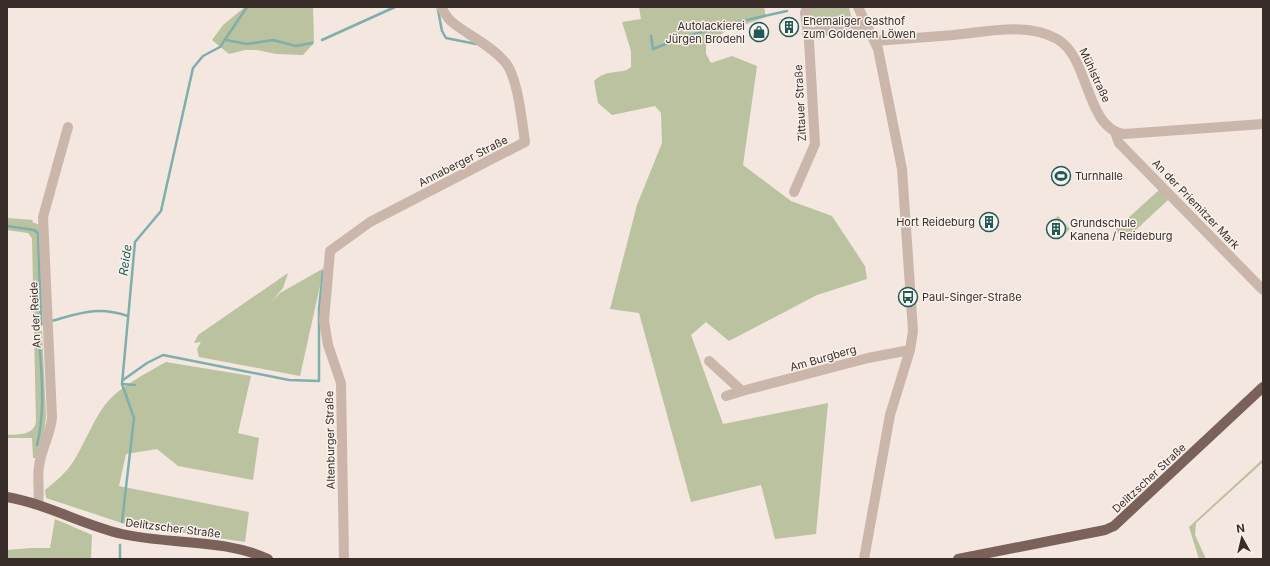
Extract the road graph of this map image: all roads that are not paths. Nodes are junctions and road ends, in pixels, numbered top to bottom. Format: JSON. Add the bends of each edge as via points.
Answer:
{"nodes":[{"id":1,"x":441,"y":7,"type":"edge"},
{"id":2,"x":807,"y":7,"type":"edge"},
{"id":3,"x":858,"y":7,"type":"edge"},
{"id":4,"x":866,"y":26,"type":"junction"},
{"id":5,"x":807,"y":33,"type":"junction"},
{"id":6,"x":875,"y":41,"type":"junction"},
{"id":7,"x":1263,"y":124,"type":"edge"},
{"id":8,"x":68,"y":127,"type":"dead end"},
{"id":9,"x":1115,"y":132,"type":"junction"},
{"id":10,"x":794,"y":192,"type":"dead end"},
{"id":11,"x":330,"y":251,"type":"joint"},
{"id":12,"x":1263,"y":290,"type":"edge"},
{"id":13,"x":910,"y":350,"type":"junction"},
{"id":14,"x":709,"y":361,"type":"dead end"},
{"id":15,"x":1263,"y":387,"type":"edge"},
{"id":16,"x":742,"y":391,"type":"junction"},
{"id":17,"x":726,"y":396,"type":"dead end"},
{"id":18,"x":7,"y":497,"type":"edge"},
{"id":19,"x":38,"y":504,"type":"junction"},
{"id":20,"x":268,"y":559,"type":"edge"},
{"id":21,"x":344,"y":559,"type":"edge"},
{"id":22,"x":864,"y":559,"type":"edge"},
{"id":23,"x":958,"y":559,"type":"edge"}],
"edges":[{"from":1,"to":11,"type":"street","name":"Annaberger Straße","via":[[451,21],[506,63],[511,72],[525,142],[370,222]]},
{"from":2,"to":5,"type":"street","name":"Zittauer Straße"},
{"from":3,"to":4,"type":"street"},
{"from":4,"to":5,"type":"street"},
{"from":4,"to":6,"type":"street"},
{"from":5,"to":10,"type":"street","name":"Zittauer Straße","via":[[815,144]]},
{"from":6,"to":9,"type":"street","name":"Mühlstraße","via":[[1010,30],[1047,35],[1071,51],[1105,123]]},
{"from":6,"to":13,"type":"street","via":[[902,169],[912,304],[913,331]]},
{"from":7,"to":9,"type":"street","via":[[1124,134]]},
{"from":8,"to":19,"type":"street","name":"An der Reide","via":[[43,217],[52,426],[39,465]]},
{"from":9,"to":12,"type":"street","name":"An der Priemitzer Mark","via":[[1119,143]]},
{"from":11,"to":21,"type":"street","name":"Altenburger Straße","via":[[324,321],[328,345],[341,383]]},
{"from":13,"to":16,"type":"street","name":"Am Burgberg","via":[[868,358]]},
{"from":13,"to":22,"type":"street","via":[[890,415]]},
{"from":14,"to":16,"type":"street"},
{"from":15,"to":23,"type":"main road","name":"Delitzscher Straße","via":[[1114,526],[1105,530]]},
{"from":16,"to":17,"type":"street","name":"Am Burgberg"},
{"from":18,"to":19,"type":"main road","name":"Delitzscher Straße"},
{"from":19,"to":20,"type":"main road","name":"Delitzscher Straße","via":[[121,534],[222,546],[252,552]]}]}
